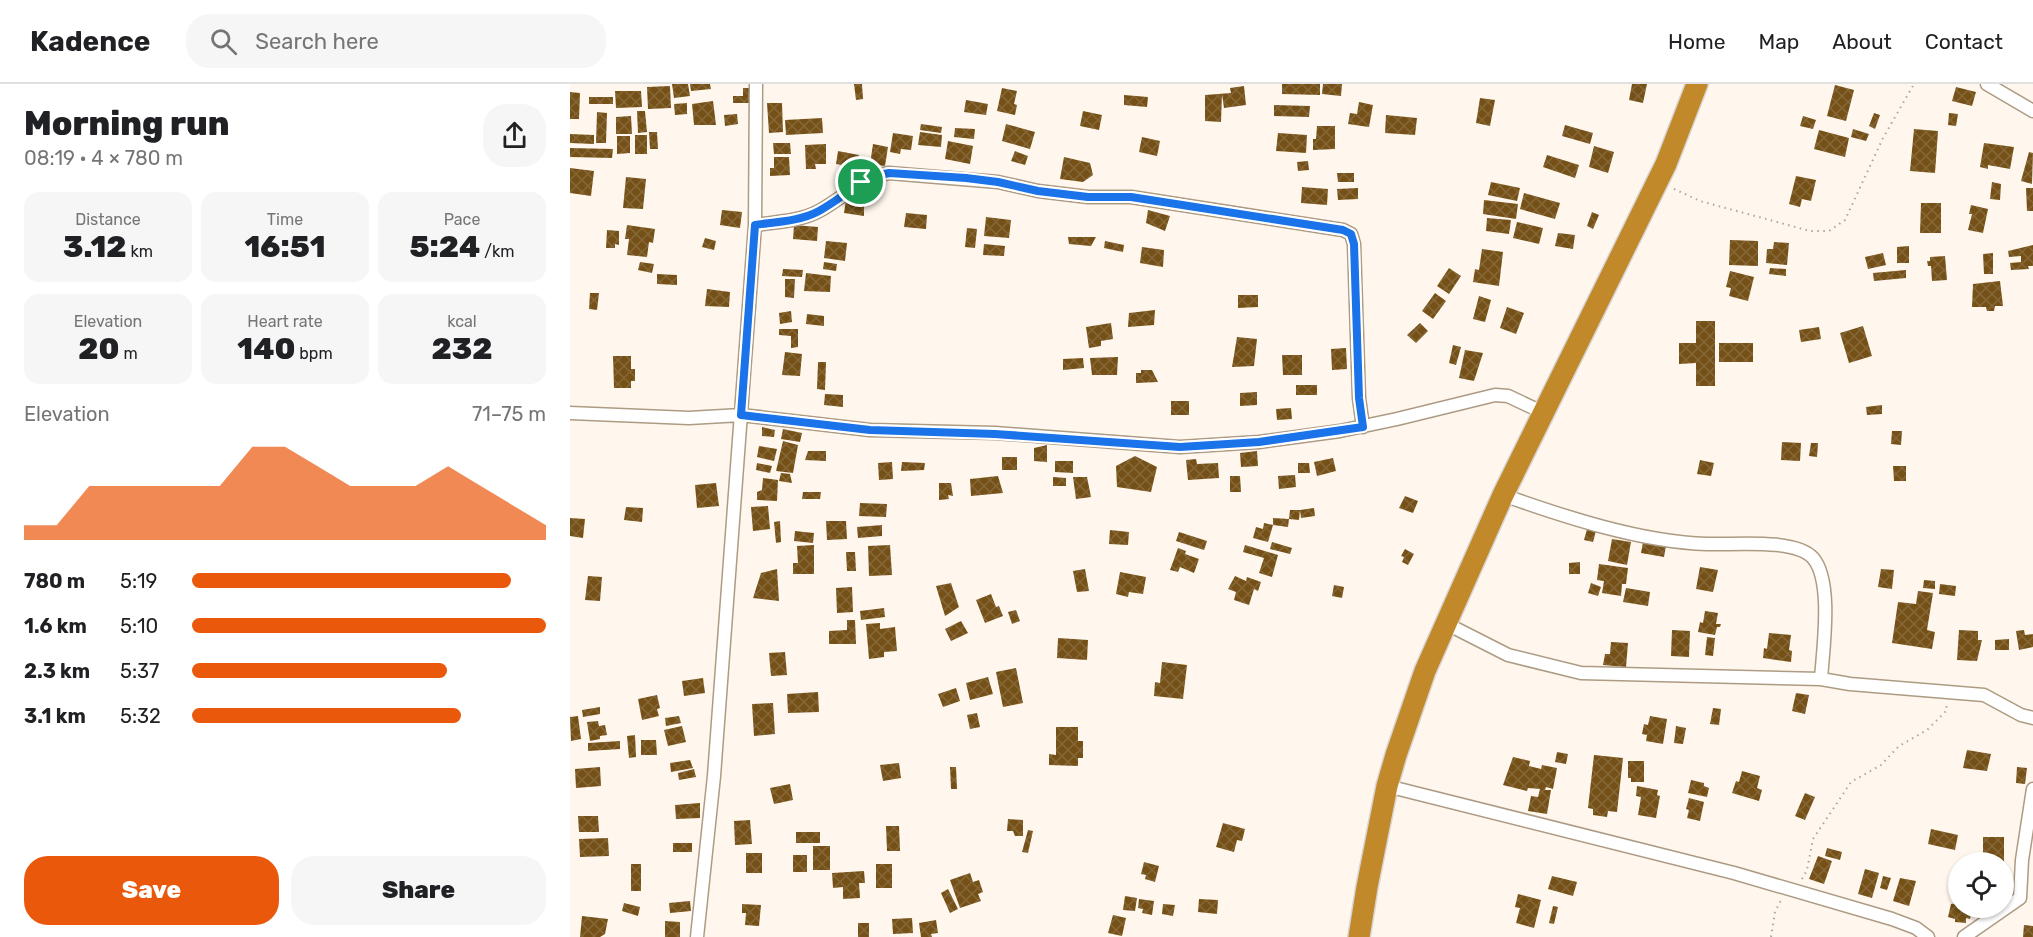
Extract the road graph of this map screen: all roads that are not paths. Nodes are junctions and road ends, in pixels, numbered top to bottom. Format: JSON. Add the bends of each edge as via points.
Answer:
{"nodes":[{"id":1,"x":756,"y":84,"type":"edge"},
{"id":2,"x":1697,"y":84,"type":"edge"},
{"id":3,"x":1712,"y":84,"type":"edge"},
{"id":4,"x":1987,"y":84,"type":"edge"},
{"id":5,"x":2033,"y":111,"type":"edge"},
{"id":6,"x":1662,"y":172,"type":"junction"},
{"id":7,"x":755,"y":225,"type":"junction"},
{"id":8,"x":570,"y":413,"type":"edge"},
{"id":9,"x":1544,"y":413,"type":"junction"},
{"id":10,"x":741,"y":415,"type":"junction"},
{"id":11,"x":1363,"y":427,"type":"junction"},
{"id":12,"x":1503,"y":495,"type":"junction"},
{"id":13,"x":1445,"y":623,"type":"junction"},
{"id":14,"x":1821,"y":679,"type":"junction"},
{"id":15,"x":2033,"y":718,"type":"edge"},
{"id":16,"x":1387,"y":786,"type":"junction"},
{"id":17,"x":2033,"y":789,"type":"edge"},
{"id":18,"x":697,"y":937,"type":"edge"},
{"id":19,"x":1359,"y":937,"type":"edge"},
{"id":20,"x":1928,"y":937,"type":"edge"},
{"id":21,"x":1964,"y":937,"type":"edge"}],
"edges":[{"from":1,"to":7,"type":"street"},
{"from":2,"to":6,"type":"highway"},
{"from":3,"to":6,"type":"highway","via":[[1684,141]]},
{"from":4,"to":5,"type":"street"},
{"from":6,"to":9,"type":"highway"},
{"from":7,"to":10,"type":"street"},
{"from":7,"to":11,"type":"street","via":[[817,213],[861,182],[889,173],[966,178],[1088,197],[1131,197],[1343,230],[1351,234],[1354,244]]},
{"from":8,"to":10,"type":"street","via":[[689,418]]},
{"from":9,"to":11,"type":"street","via":[[1508,396],[1495,395]]},
{"from":9,"to":12,"type":"highway"},
{"from":10,"to":11,"type":"street","via":[[870,430],[1180,447],[1259,442]]},
{"from":10,"to":18,"type":"street","via":[[714,776]]},
{"from":12,"to":13,"type":"highway"},
{"from":12,"to":14,"type":"street","via":[[1586,522],[1668,541],[1777,545],[1807,553],[1820,571],[1824,589]]},
{"from":13,"to":14,"type":"street","via":[[1508,655],[1581,673]]},
{"from":13,"to":16,"type":"highway","via":[[1421,681]]},
{"from":14,"to":15,"type":"street","via":[[1984,695]]},
{"from":16,"to":19,"type":"highway"},
{"from":16,"to":20,"type":"street","via":[[1734,873],[1892,919],[1917,928]]},
{"from":17,"to":21,"type":"street","via":[[2020,898]]}]}
